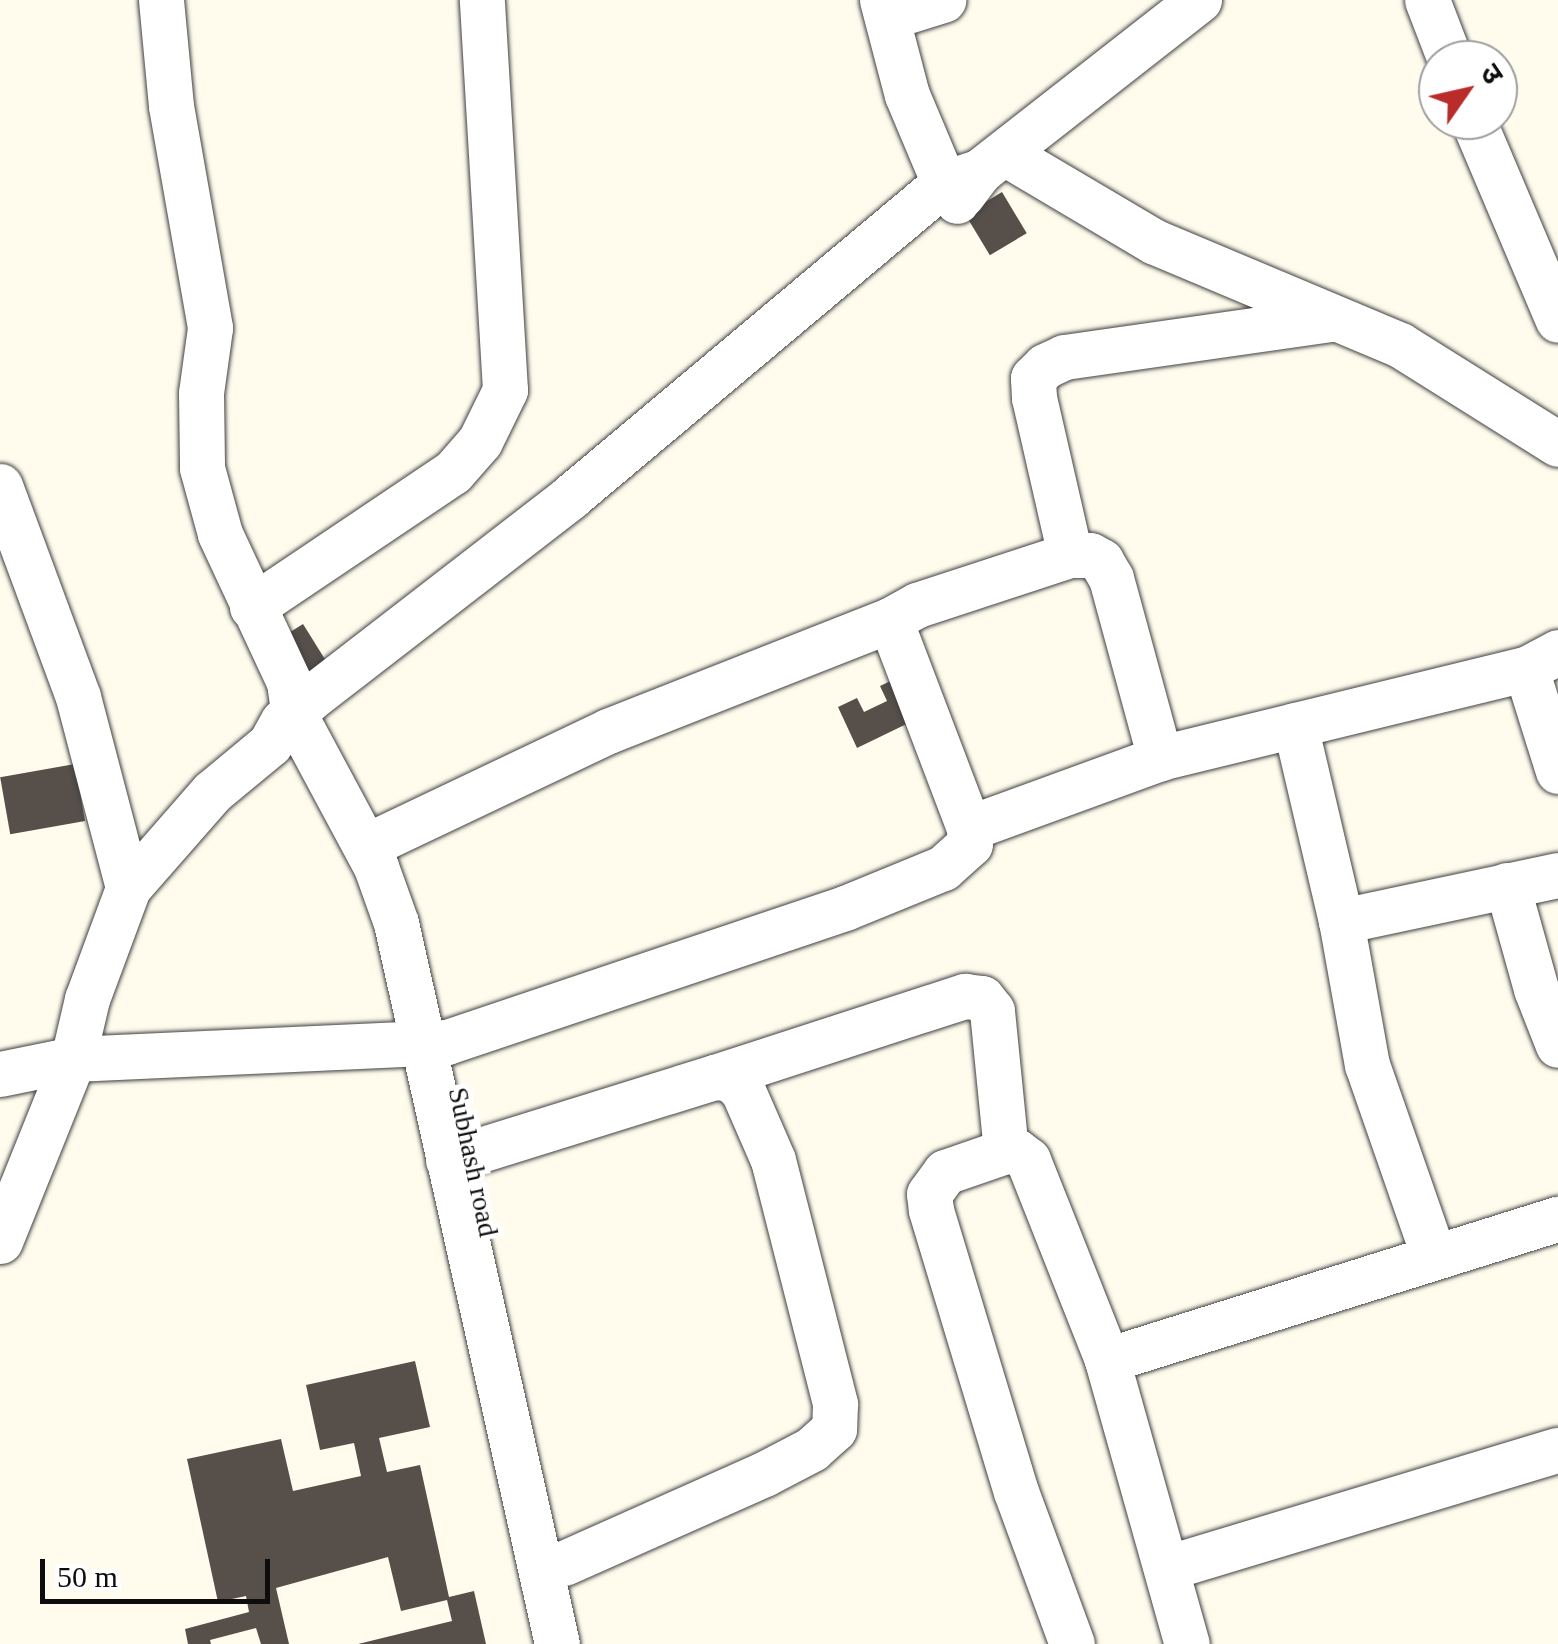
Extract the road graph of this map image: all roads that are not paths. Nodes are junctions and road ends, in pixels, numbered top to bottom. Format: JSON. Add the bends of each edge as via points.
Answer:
{"nodes":[{"id":1,"x":161,"y":0,"type":"edge"},
{"id":2,"x":482,"y":0,"type":"edge"},
{"id":3,"x":943,"y":0,"type":"edge"},
{"id":4,"x":1199,"y":0,"type":"edge"},
{"id":5,"x":1427,"y":0,"type":"edge"},
{"id":6,"x":885,"y":8,"type":"edge"},
{"id":7,"x":1442,"y":40,"type":"edge"},
{"id":8,"x":1481,"y":140,"type":"edge"},
{"id":9,"x":972,"y":177,"type":"junction"},
{"id":10,"x":1332,"y":318,"type":"junction"},
{"id":11,"x":1558,"y":320,"type":"edge"},
{"id":12,"x":1558,"y":444,"type":"edge"},
{"id":13,"x":0,"y":486,"type":"edge"},
{"id":14,"x":1070,"y":555,"type":"junction"},
{"id":15,"x":252,"y":606,"type":"junction"},
{"id":16,"x":890,"y":620,"type":"junction"},
{"id":17,"x":1542,"y":660,"type":"edge"},
{"id":18,"x":298,"y":715,"type":"junction"},
{"id":19,"x":1295,"y":725,"type":"junction"},
{"id":20,"x":1160,"y":758,"type":"junction"},
{"id":21,"x":1558,"y":771,"type":"edge"},
{"id":22,"x":968,"y":828,"type":"junction"},
{"id":23,"x":377,"y":841,"type":"junction"},
{"id":24,"x":1558,"y":875,"type":"edge"},
{"id":25,"x":1507,"y":885,"type":"junction"},
{"id":26,"x":128,"y":888,"type":"junction"},
{"id":27,"x":1341,"y":920,"type":"junction"},
{"id":28,"x":1553,"y":1017,"type":"edge"},
{"id":29,"x":434,"y":1044,"type":"junction"},
{"id":30,"x":73,"y":1060,"type":"junction"},
{"id":31,"x":0,"y":1073,"type":"edge"},
{"id":32,"x":716,"y":1077,"type":"junction"},
{"id":33,"x":1006,"y":1151,"type":"junction"},
{"id":34,"x":459,"y":1158,"type":"junction"},
{"id":35,"x":1558,"y":1220,"type":"edge"},
{"id":36,"x":0,"y":1241,"type":"edge"},
{"id":37,"x":1434,"y":1257,"type":"junction"},
{"id":38,"x":491,"y":1290,"type":"junction"},
{"id":39,"x":1107,"y":1360,"type":"junction"},
{"id":40,"x":1558,"y":1450,"type":"edge"},
{"id":41,"x":564,"y":1563,"type":"junction"},
{"id":42,"x":1166,"y":1568,"type":"junction"},
{"id":43,"x":557,"y":1644,"type":"edge"},
{"id":44,"x":584,"y":1644,"type":"edge"},
{"id":45,"x":1072,"y":1644,"type":"edge"},
{"id":46,"x":1187,"y":1644,"type":"edge"}],
"edges":[{"from":1,"to":15,"type":"street","name":"Subhash road","via":[[171,106],[210,328],[201,394],[202,468],[220,534]]},
{"from":2,"to":15,"type":"street","via":[[505,390],[480,441],[454,472]]},
{"from":3,"to":6,"type":"street"},
{"from":4,"to":9,"type":"street"},
{"from":5,"to":7,"type":"street"},
{"from":6,"to":9,"type":"street","via":[[907,95]]},
{"from":8,"to":11,"type":"street"},
{"from":9,"to":10,"type":"street","via":[[1140,235]]},
{"from":9,"to":18,"type":"street"},
{"from":10,"to":12,"type":"street","via":[[1400,345]]},
{"from":10,"to":14,"type":"street","via":[[1064,356],[1044,366],[1033,378],[1034,398]]},
{"from":13,"to":26,"type":"street","via":[[78,697]]},
{"from":14,"to":16,"type":"street","via":[[917,604]]},
{"from":14,"to":20,"type":"street","via":[[1090,555],[1111,578]]},
{"from":15,"to":18,"type":"street","name":"Subhash road"},
{"from":16,"to":22,"type":"street"},
{"from":16,"to":23,"type":"street","via":[[608,731]]},
{"from":17,"to":19,"type":"street"},
{"from":17,"to":21,"type":"street"},
{"from":18,"to":23,"type":"street","name":"Subhash road"},
{"from":18,"to":26,"type":"street","via":[[212,792]]},
{"from":19,"to":20,"type":"street"},
{"from":19,"to":27,"type":"street"},
{"from":20,"to":22,"type":"street"},
{"from":22,"to":29,"type":"street","via":[[970,844],[943,868],[845,908]]},
{"from":23,"to":29,"type":"street","name":"Subhash road"},
{"from":24,"to":25,"type":"street"},
{"from":25,"to":27,"type":"street"},
{"from":25,"to":28,"type":"street"},
{"from":26,"to":30,"type":"street","via":[[87,999]]},
{"from":27,"to":37,"type":"street","via":[[1367,1065]]},
{"from":29,"to":30,"type":"street"},
{"from":29,"to":34,"type":"street","name":"Subhash road"},
{"from":30,"to":31,"type":"street"},
{"from":30,"to":36,"type":"street"},
{"from":32,"to":33,"type":"street","via":[[964,996],[982,998],[992,1011]]},
{"from":32,"to":34,"type":"street"},
{"from":32,"to":41,"type":"street","via":[[743,1090],[772,1160],[835,1404],[834,1429],[764,1474]]},
{"from":33,"to":39,"type":"street","via":[[1022,1154],[1034,1172]]},
{"from":33,"to":45,"type":"street","via":[[944,1172],[930,1194],[932,1210],[1016,1492]]},
{"from":34,"to":38,"type":"street","name":"Subhash road"},
{"from":35,"to":37,"type":"street"},
{"from":37,"to":39,"type":"street"},
{"from":38,"to":41,"type":"street","name":"Subhash road"},
{"from":38,"to":43,"type":"street","name":"Subhash road"},
{"from":39,"to":42,"type":"street"},
{"from":40,"to":42,"type":"street"},
{"from":41,"to":44,"type":"street","name":"Subhash road"},
{"from":42,"to":46,"type":"street"}]}
